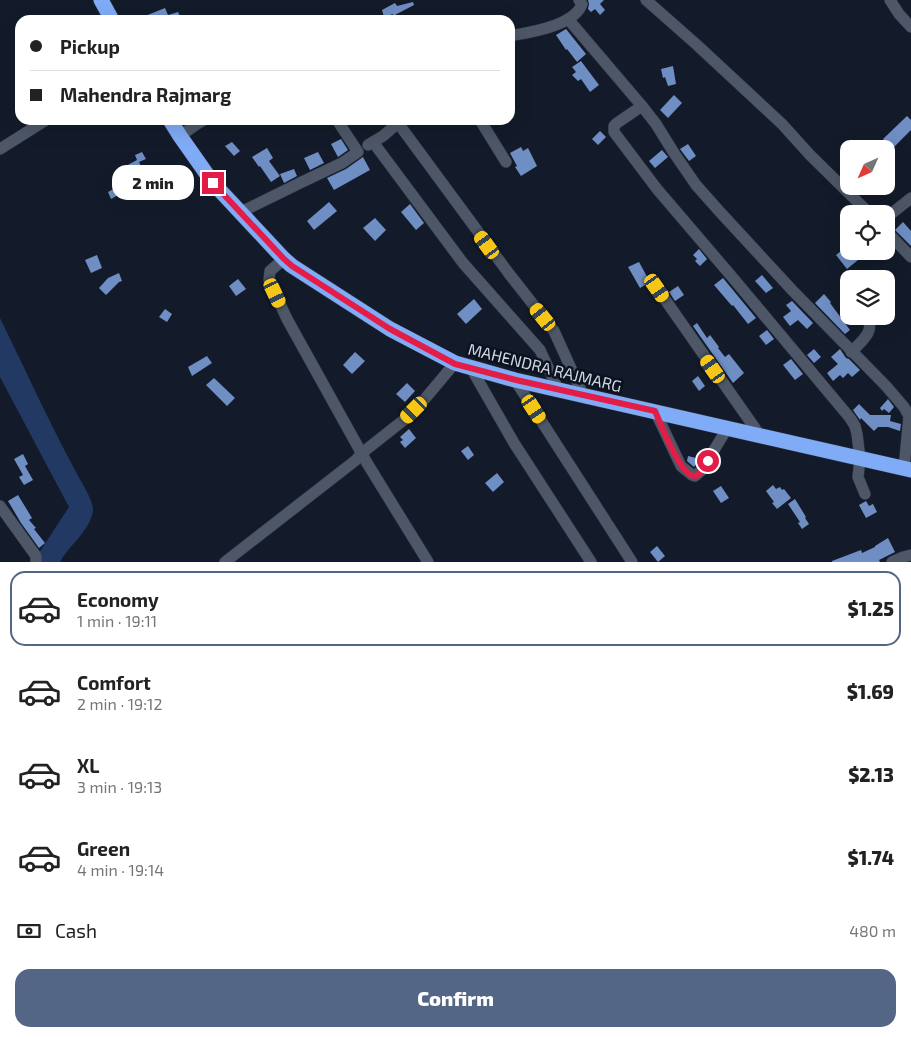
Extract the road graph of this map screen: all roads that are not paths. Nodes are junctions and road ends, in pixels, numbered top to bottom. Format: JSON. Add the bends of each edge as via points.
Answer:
{"nodes":[{"id":1,"x":101,"y":0,"type":"edge"},
{"id":2,"x":579,"y":0,"type":"edge"},
{"id":3,"x":646,"y":0,"type":"edge"},
{"id":4,"x":890,"y":0,"type":"edge"},
{"id":5,"x":109,"y":15,"type":"edge"},
{"id":6,"x":568,"y":19,"type":"junction"},
{"id":7,"x":911,"y":27,"type":"edge"},
{"id":8,"x":515,"y":35,"type":"edge"},
{"id":9,"x":642,"y":106,"type":"junction"},
{"id":10,"x":38,"y":125,"type":"edge"},
{"id":11,"x":173,"y":125,"type":"edge"},
{"id":12,"x":196,"y":125,"type":"edge"},
{"id":13,"x":340,"y":125,"type":"edge"},
{"id":14,"x":394,"y":125,"type":"edge"},
{"id":15,"x":399,"y":125,"type":"edge"},
{"id":16,"x":483,"y":125,"type":"edge"},
{"id":17,"x":180,"y":136,"type":"junction"},
{"id":18,"x":373,"y":142,"type":"junction"},
{"id":19,"x":0,"y":149,"type":"edge"},
{"id":20,"x":358,"y":152,"type":"junction"},
{"id":21,"x":506,"y":162,"type":"dead end"},
{"id":22,"x":911,"y":198,"type":"edge"},
{"id":23,"x":861,"y":205,"type":"edge"},
{"id":24,"x":895,"y":211,"type":"edge"},
{"id":25,"x":241,"y":212,"type":"junction"},
{"id":26,"x":895,"y":240,"type":"edge"},
{"id":27,"x":911,"y":256,"type":"edge"},
{"id":28,"x":284,"y":259,"type":"junction"},
{"id":29,"x":657,"y":288,"type":"dead end"},
{"id":30,"x":870,"y":325,"type":"edge"},
{"id":31,"x":851,"y":352,"type":"junction"},
{"id":32,"x":455,"y":364,"type":"junction"},
{"id":33,"x":471,"y":368,"type":"junction"},
{"id":34,"x":516,"y":380,"type":"junction"},
{"id":35,"x":558,"y":389,"type":"junction"},
{"id":36,"x":583,"y":395,"type":"junction"},
{"id":37,"x":655,"y":411,"type":"junction"},
{"id":38,"x":728,"y":427,"type":"junction"},
{"id":39,"x":759,"y":434,"type":"junction"},
{"id":40,"x":362,"y":453,"type":"junction"},
{"id":41,"x":860,"y":459,"type":"junction"},
{"id":42,"x":907,"y":469,"type":"edge"},
{"id":43,"x":864,"y":494,"type":"dead end"},
{"id":44,"x":0,"y":506,"type":"edge"},
{"id":45,"x":911,"y":555,"type":"edge"},
{"id":46,"x":36,"y":562,"type":"edge"},
{"id":47,"x":225,"y":562,"type":"edge"},
{"id":48,"x":428,"y":562,"type":"edge"},
{"id":49,"x":591,"y":562,"type":"edge"},
{"id":50,"x":632,"y":562,"type":"edge"},
{"id":51,"x":892,"y":562,"type":"edge"}],
"edges":[{"from":1,"to":5,"type":"highway"},
{"from":2,"to":6,"type":"street","via":[[580,8]]},
{"from":3,"to":23,"type":"street","via":[[782,124]]},
{"from":4,"to":7,"type":"street"},
{"from":6,"to":8,"type":"street","via":[[557,25]]},
{"from":6,"to":9,"type":"street"},
{"from":9,"to":31,"type":"street","via":[[696,185]]},
{"from":9,"to":41,"type":"street","via":[[617,122],[614,132],[657,189],[850,418],[858,434]]},
{"from":10,"to":19,"type":"street"},
{"from":11,"to":17,"type":"highway","name":"MAHENDRA RAJMARG"},
{"from":12,"to":17,"type":"street"},
{"from":13,"to":20,"type":"street"},
{"from":14,"to":18,"type":"street"},
{"from":15,"to":36,"type":"street","via":[[510,276],[554,330]]},
{"from":16,"to":21,"type":"street"},
{"from":17,"to":25,"type":"highway","name":"MAHENDRA RAJMARG","via":[[213,183]]},
{"from":18,"to":20,"type":"street"},
{"from":18,"to":35,"type":"street","via":[[463,263],[540,350]]},
{"from":20,"to":25,"type":"street"},
{"from":22,"to":24,"type":"street"},
{"from":25,"to":28,"type":"highway","name":"MAHENDRA RAJMARG"},
{"from":26,"to":27,"type":"street"},
{"from":28,"to":32,"type":"highway","name":"MAHENDRA RAJMARG","via":[[390,329]]},
{"from":28,"to":40,"type":"street","via":[[270,271],[269,280],[287,319]]},
{"from":29,"to":39,"type":"street"},
{"from":30,"to":31,"type":"street","via":[[866,337]]},
{"from":31,"to":42,"type":"street","via":[[886,386],[909,416]]},
{"from":32,"to":33,"type":"highway","name":"MAHENDRA RAJMARG"},
{"from":32,"to":40,"type":"street","via":[[405,419]]},
{"from":33,"to":34,"type":"highway","name":"MAHENDRA RAJMARG"},
{"from":33,"to":49,"type":"street","via":[[514,443]]},
{"from":34,"to":35,"type":"highway","name":"MAHENDRA RAJMARG"},
{"from":34,"to":50,"type":"street"},
{"from":35,"to":36,"type":"highway","name":"MAHENDRA RAJMARG"},
{"from":36,"to":37,"type":"highway","name":"MAHENDRA RAJMARG"},
{"from":37,"to":38,"type":"highway","name":"MAHENDRA RAJMARG"},
{"from":37,"to":38,"type":"street","via":[[678,459],[686,471],[695,476]]},
{"from":38,"to":39,"type":"highway","name":"MAHENDRA RAJMARG"},
{"from":39,"to":41,"type":"highway","name":"MAHENDRA RAJMARG"},
{"from":40,"to":47,"type":"street"},
{"from":40,"to":48,"type":"street"},
{"from":41,"to":42,"type":"highway","name":"MAHENDRA RAJMARG"},
{"from":41,"to":43,"type":"street","via":[[858,477]]},
{"from":44,"to":46,"type":"street","via":[[36,556]]},
{"from":45,"to":51,"type":"street"}]}
